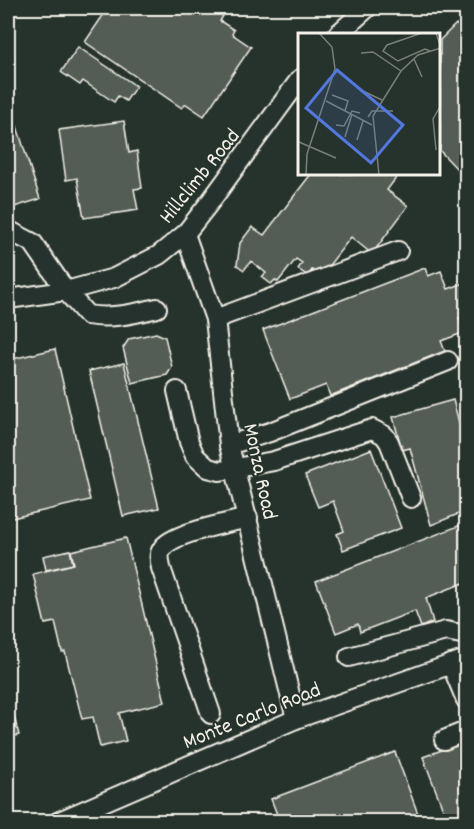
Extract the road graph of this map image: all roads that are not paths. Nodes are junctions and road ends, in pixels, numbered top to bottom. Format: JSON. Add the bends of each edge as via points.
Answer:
{"nodes":[{"id":1,"x":367,"y":8,"type":"edge"},
{"id":2,"x":339,"y":33,"type":"edge"},
{"id":3,"x":298,"y":82,"type":"edge"},
{"id":4,"x":8,"y":230,"type":"edge"},
{"id":5,"x":185,"y":234,"type":"junction"},
{"id":6,"x":398,"y":251,"type":"dead end"},
{"id":7,"x":66,"y":291,"type":"junction"},
{"id":8,"x":8,"y":299,"type":"edge"},
{"id":9,"x":157,"y":308,"type":"dead end"},
{"id":10,"x":215,"y":319,"type":"junction"},
{"id":11,"x":448,"y":361,"type":"dead end"},
{"id":12,"x":177,"y":391,"type":"dead end"},
{"id":13,"x":229,"y":445,"type":"junction"},
{"id":14,"x":236,"y":468,"type":"junction"},
{"id":15,"x":411,"y":498,"type":"dead end"},
{"id":16,"x":248,"y":518,"type":"junction"},
{"id":17,"x":466,"y":634,"type":"edge"},
{"id":18,"x":349,"y":657,"type":"dead end"},
{"id":19,"x":459,"y":661,"type":"edge"},
{"id":20,"x":466,"y":700,"type":"edge"},
{"id":21,"x":211,"y":714,"type":"dead end"},
{"id":22,"x":296,"y":719,"type":"junction"},
{"id":23,"x":466,"y":731,"type":"edge"},
{"id":24,"x":444,"y":740,"type":"dead end"},
{"id":25,"x":57,"y":822,"type":"edge"}],
"edges":[{"from":1,"to":2,"type":"street"},
{"from":3,"to":5,"type":"street","name":"Hillclimb Road"},
{"from":4,"to":7,"type":"street","via":[[33,243]]},
{"from":5,"to":7,"type":"street","name":"Hillclimb Road","via":[[159,255],[114,278]]},
{"from":5,"to":10,"type":"street","name":"Monza Road"},
{"from":6,"to":10,"type":"street"},
{"from":7,"to":8,"type":"street","name":"Hillclimb Road"},
{"from":7,"to":9,"type":"street","via":[[87,315],[121,317]]},
{"from":10,"to":13,"type":"street","name":"Monza Road"},
{"from":11,"to":13,"type":"street"},
{"from":12,"to":14,"type":"street","via":[[195,456],[208,468]]},
{"from":13,"to":14,"type":"street","name":"Monza Road"},
{"from":14,"to":15,"type":"street","via":[[274,461],[372,429],[389,442]]},
{"from":14,"to":16,"type":"street","name":"Monza Road"},
{"from":16,"to":21,"type":"street","via":[[178,537],[164,546],[160,554],[161,568]]},
{"from":16,"to":22,"type":"street","name":"Monza Road"},
{"from":17,"to":18,"type":"street","via":[[446,632]]},
{"from":19,"to":20,"type":"street"},
{"from":19,"to":22,"type":"street","name":"Monte Carlo Road"},
{"from":22,"to":25,"type":"street","name":"Monte Carlo Road"},
{"from":23,"to":24,"type":"street"}]}
